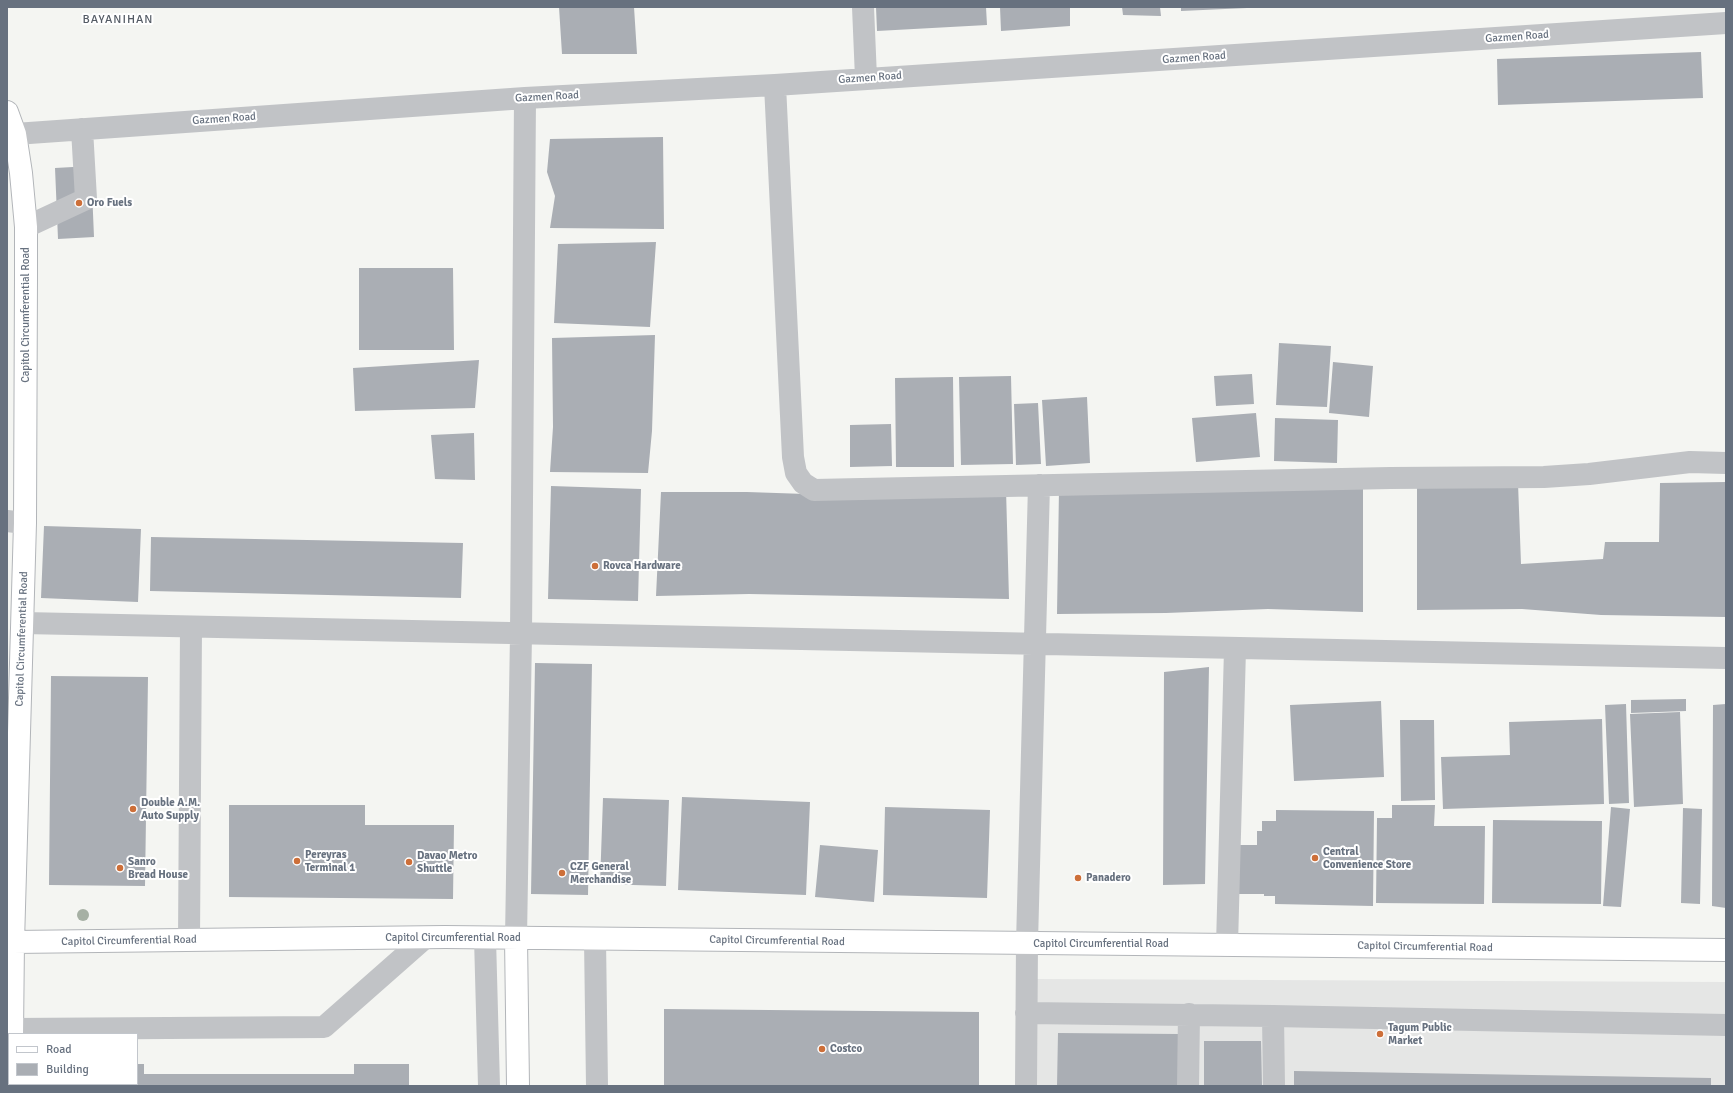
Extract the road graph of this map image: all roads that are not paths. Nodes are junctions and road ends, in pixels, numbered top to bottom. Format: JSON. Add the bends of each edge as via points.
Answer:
{"nodes":[{"id":1,"x":863,"y":7,"type":"edge"},
{"id":2,"x":1726,"y":23,"type":"edge"},
{"id":3,"x":866,"y":78,"type":"junction"},
{"id":4,"x":774,"y":84,"type":"junction"},
{"id":5,"x":524,"y":98,"type":"junction"},
{"id":6,"x":7,"y":112,"type":"edge"},
{"id":7,"x":82,"y":129,"type":"junction"},
{"id":8,"x":15,"y":134,"type":"junction"},
{"id":9,"x":26,"y":227,"type":"junction"},
{"id":10,"x":1726,"y":463,"type":"edge"},
{"id":11,"x":1039,"y":485,"type":"junction"},
{"id":12,"x":16,"y":522,"type":"edge"},
{"id":13,"x":23,"y":623,"type":"junction"},
{"id":14,"x":191,"y":627,"type":"junction"},
{"id":15,"x":520,"y":634,"type":"junction"},
{"id":16,"x":1035,"y":644,"type":"junction"},
{"id":17,"x":1235,"y":648,"type":"junction"},
{"id":18,"x":1726,"y":658,"type":"edge"},
{"id":19,"x":425,"y":938,"type":"junction"},
{"id":20,"x":485,"y":938,"type":"junction"},
{"id":21,"x":516,"y":938,"type":"junction"},
{"id":22,"x":595,"y":939,"type":"junction"},
{"id":23,"x":189,"y":940,"type":"junction"},
{"id":24,"x":10,"y":942,"type":"edge"},
{"id":25,"x":1028,"y":943,"type":"junction"},
{"id":26,"x":1227,"y":945,"type":"junction"},
{"id":27,"x":1726,"y":950,"type":"edge"},
{"id":28,"x":1026,"y":1013,"type":"junction"},
{"id":29,"x":1189,"y":1014,"type":"junction"},
{"id":30,"x":1273,"y":1016,"type":"junction"},
{"id":31,"x":1726,"y":1025,"type":"edge"},
{"id":32,"x":12,"y":1031,"type":"edge"},
{"id":33,"x":488,"y":1086,"type":"edge"},
{"id":34,"x":518,"y":1086,"type":"edge"},
{"id":35,"x":596,"y":1086,"type":"edge"},
{"id":36,"x":1026,"y":1086,"type":"edge"},
{"id":37,"x":1188,"y":1086,"type":"edge"},
{"id":38,"x":1274,"y":1086,"type":"edge"}],
"edges":[{"from":1,"to":3,"type":"street"},
{"from":2,"to":3,"type":"street","name":"Gazmen Road"},
{"from":3,"to":4,"type":"street","name":"Gazmen Road"},
{"from":4,"to":5,"type":"street","name":"Gazmen Road"},
{"from":4,"to":11,"type":"street","via":[[793,457],[796,473],[803,483],[814,490]]},
{"from":5,"to":7,"type":"street","name":"Gazmen Road"},
{"from":5,"to":15,"type":"street"},
{"from":6,"to":8,"type":"main road","name":"Capitol Circumferential Road"},
{"from":7,"to":8,"type":"street","name":"Gazmen Road"},
{"from":7,"to":9,"type":"street","via":[[86,199]]},
{"from":8,"to":9,"type":"main road","name":"Capitol Circumferential Road"},
{"from":9,"to":12,"type":"main road","name":"Capitol Circumferential Road"},
{"from":10,"to":11,"type":"street","via":[[1690,462],[1544,477]]},
{"from":11,"to":16,"type":"street"},
{"from":12,"to":13,"type":"main road","name":"Capitol Circumferential Road"},
{"from":13,"to":14,"type":"street"},
{"from":13,"to":24,"type":"main road","name":"Capitol Circumferential Road"},
{"from":14,"to":15,"type":"street"},
{"from":14,"to":23,"type":"street"},
{"from":15,"to":16,"type":"street"},
{"from":15,"to":21,"type":"street"},
{"from":16,"to":17,"type":"street"},
{"from":16,"to":25,"type":"street"},
{"from":17,"to":18,"type":"street"},
{"from":17,"to":26,"type":"street"},
{"from":19,"to":20,"type":"main road","name":"Capitol Circumferential Road"},
{"from":19,"to":23,"type":"main road","name":"Capitol Circumferential Road"},
{"from":19,"to":32,"type":"street","via":[[324,1027]]},
{"from":20,"to":21,"type":"main road","name":"Capitol Circumferential Road"},
{"from":20,"to":33,"type":"street"},
{"from":21,"to":22,"type":"main road","name":"Capitol Circumferential Road"},
{"from":21,"to":34,"type":"main road"},
{"from":22,"to":25,"type":"main road","name":"Capitol Circumferential Road"},
{"from":22,"to":35,"type":"street"},
{"from":23,"to":24,"type":"main road","name":"Capitol Circumferential Road"},
{"from":24,"to":32,"type":"main road"},
{"from":25,"to":26,"type":"main road","name":"Capitol Circumferential Road"},
{"from":25,"to":28,"type":"street"},
{"from":26,"to":27,"type":"main road","name":"Capitol Circumferential Road"},
{"from":28,"to":29,"type":"street"},
{"from":28,"to":36,"type":"street"},
{"from":29,"to":30,"type":"street"},
{"from":29,"to":37,"type":"street"},
{"from":30,"to":31,"type":"street"},
{"from":30,"to":38,"type":"street"}]}
